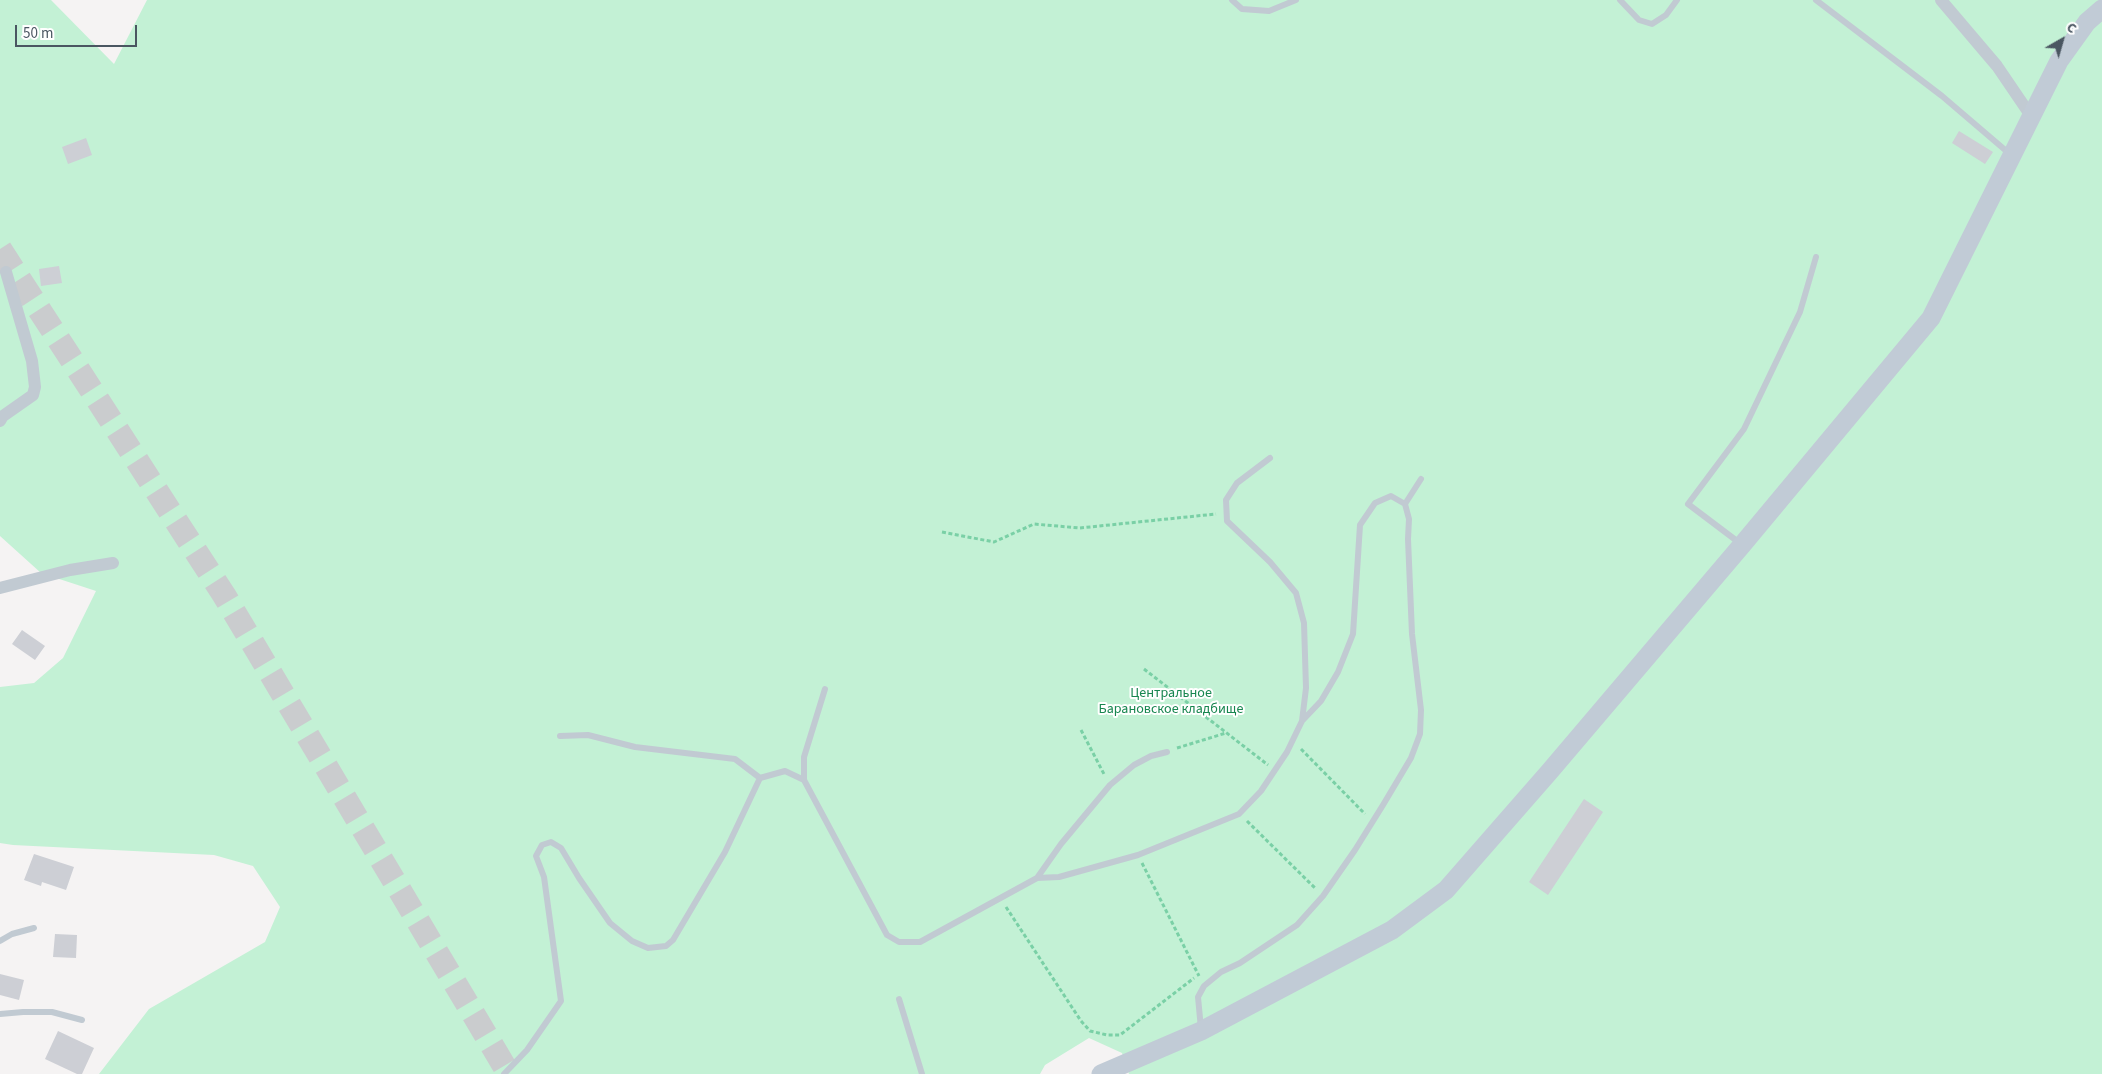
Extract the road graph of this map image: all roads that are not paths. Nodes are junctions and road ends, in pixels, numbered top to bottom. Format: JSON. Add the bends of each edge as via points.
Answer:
{"nodes":[{"id":1,"x":1232,"y":0,"type":"edge"},
{"id":2,"x":1296,"y":0,"type":"edge"},
{"id":3,"x":1620,"y":0,"type":"edge"},
{"id":4,"x":1677,"y":0,"type":"edge"},
{"id":5,"x":1816,"y":0,"type":"edge"},
{"id":6,"x":1941,"y":0,"type":"edge"},
{"id":7,"x":2102,"y":9,"type":"edge"},
{"id":8,"x":2031,"y":116,"type":"junction"},
{"id":9,"x":2011,"y":155,"type":"junction"},
{"id":10,"x":1816,"y":257,"type":"dead end"},
{"id":11,"x":6,"y":272,"type":"dead end"},
{"id":12,"x":0,"y":421,"type":"edge"},
{"id":13,"x":1270,"y":458,"type":"dead end"},
{"id":14,"x":1421,"y":479,"type":"dead end"},
{"id":15,"x":1405,"y":504,"type":"junction"},
{"id":16,"x":1742,"y":545,"type":"junction"},
{"id":17,"x":113,"y":563,"type":"dead end"},
{"id":18,"x":0,"y":588,"type":"edge"},
{"id":19,"x":825,"y":689,"type":"dead end"},
{"id":20,"x":1302,"y":722,"type":"junction"},
{"id":21,"x":560,"y":736,"type":"dead end"},
{"id":22,"x":1167,"y":752,"type":"road end"},
{"id":23,"x":760,"y":778,"type":"junction"},
{"id":24,"x":804,"y":780,"type":"junction"},
{"id":25,"x":1038,"y":878,"type":"junction"},
{"id":26,"x":34,"y":928,"type":"dead end"},
{"id":27,"x":0,"y":941,"type":"edge"},
{"id":28,"x":899,"y":999,"type":"dead end"},
{"id":29,"x":0,"y":1014,"type":"edge"},
{"id":30,"x":82,"y":1020,"type":"dead end"},
{"id":31,"x":1201,"y":1031,"type":"junction"},
{"id":32,"x":504,"y":1074,"type":"edge"},
{"id":33,"x":922,"y":1074,"type":"edge"},
{"id":34,"x":1101,"y":1074,"type":"edge"}],
"edges":[{"from":1,"to":2,"type":"lane","via":[[1242,9],[1269,11]]},
{"from":3,"to":4,"type":"lane","via":[[1639,20],[1652,24],[1666,15]]},
{"from":5,"to":9,"type":"lane","via":[[1942,96]]},
{"from":6,"to":8,"type":"street","via":[[1998,66]]},
{"from":7,"to":8,"type":"street","via":[[2087,22],[2059,61]]},
{"from":8,"to":9,"type":"street"},
{"from":9,"to":16,"type":"street","via":[[1931,318]]},
{"from":10,"to":16,"type":"lane","via":[[1800,312],[1744,429],[1688,504]]},
{"from":11,"to":12,"type":"street","via":[[32,361],[35,388],[33,395]]},
{"from":13,"to":20,"type":"lane","via":[[1236,483],[1226,500],[1227,521],[1270,562],[1296,593],[1304,623],[1306,688]]},
{"from":14,"to":15,"type":"lane"},
{"from":15,"to":20,"type":"lane","via":[[1391,496],[1375,503],[1360,526],[1353,634],[1326,694]]},
{"from":15,"to":31,"type":"lane","via":[[1409,518],[1412,634],[1421,710],[1420,734],[1410,758],[1373,821],[1323,896],[1297,925],[1204,986],[1198,997]]},
{"from":16,"to":31,"type":"street","via":[[1440,895],[1392,930]]},
{"from":17,"to":18,"type":"street"},
{"from":19,"to":24,"type":"lane","via":[[804,757]]},
{"from":20,"to":25,"type":"lane","via":[[1261,791],[1239,814],[1138,855],[1059,877]]},
{"from":21,"to":23,"type":"lane","via":[[588,735],[635,747],[735,758]]},
{"from":22,"to":25,"type":"lane","via":[[1151,756],[1110,785],[1061,844]]},
{"from":23,"to":24,"type":"lane","via":[[785,771]]},
{"from":23,"to":32,"type":"lane","via":[[725,852],[673,940],[666,946],[648,948],[632,941],[610,923],[561,848],[550,842],[542,845],[536,856],[544,877],[561,1001],[527,1050]]},
{"from":24,"to":25,"type":"lane","via":[[887,936],[899,942],[920,942]]},
{"from":26,"to":27,"type":"lane"},
{"from":28,"to":33,"type":"lane"},
{"from":29,"to":30,"type":"lane","via":[[52,1012]]},
{"from":31,"to":34,"type":"street"}]}
